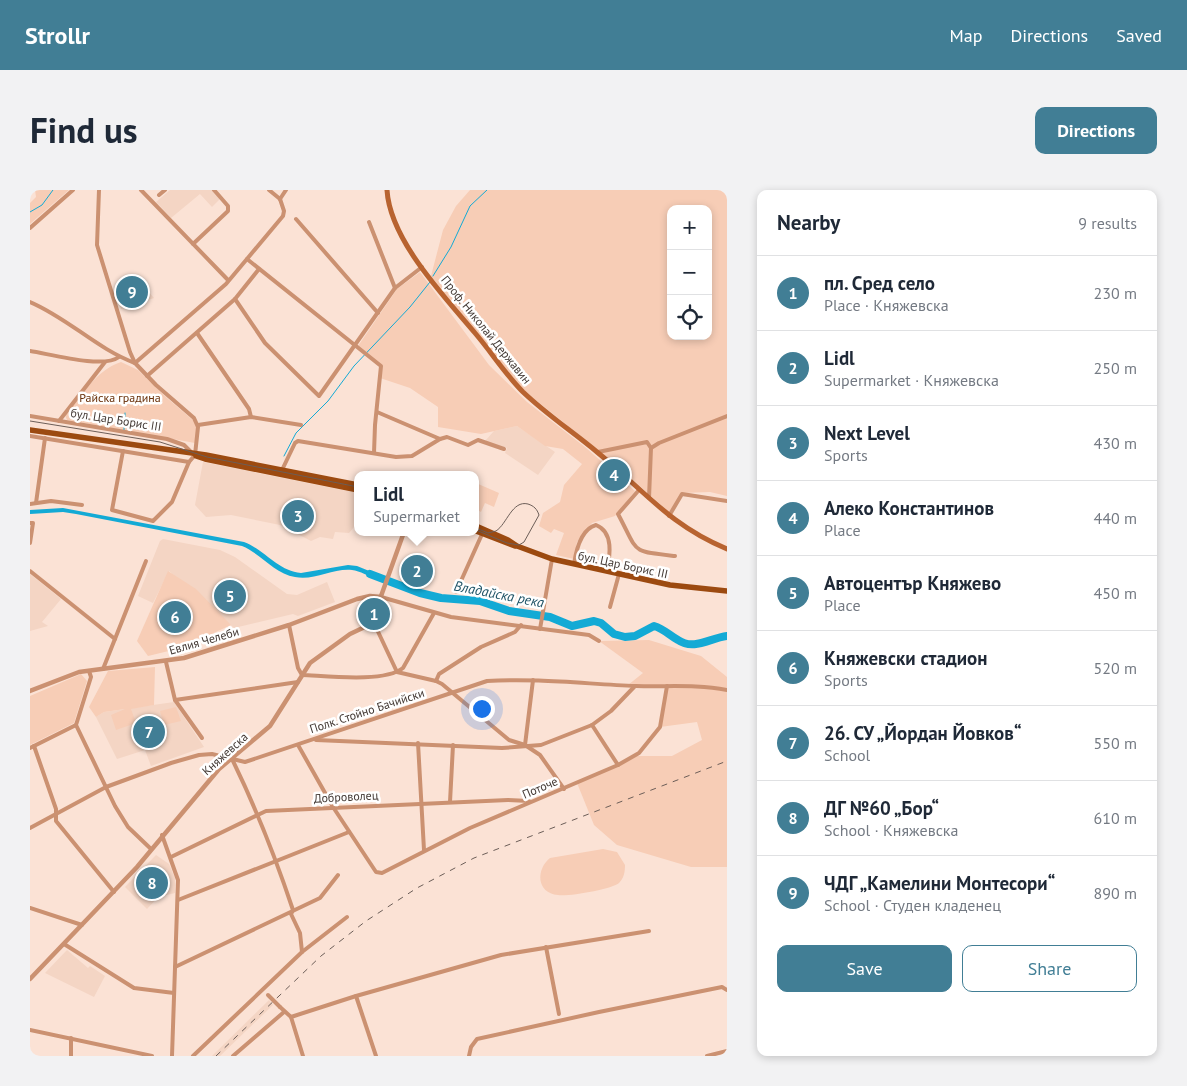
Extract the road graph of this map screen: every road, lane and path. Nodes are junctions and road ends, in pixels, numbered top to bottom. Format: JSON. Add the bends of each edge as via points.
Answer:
{"nodes":[{"id":1,"x":73,"y":190,"type":"edge"},
{"id":2,"x":99,"y":190,"type":"edge"},
{"id":3,"x":141,"y":190,"type":"edge"},
{"id":4,"x":165,"y":190,"type":"edge"},
{"id":5,"x":214,"y":190,"type":"edge"},
{"id":6,"x":269,"y":190,"type":"edge"},
{"id":7,"x":286,"y":190,"type":"edge"},
{"id":8,"x":387,"y":190,"type":"edge"},
{"id":9,"x":280,"y":199,"type":"junction"},
{"id":10,"x":152,"y":202,"type":"junction"},
{"id":11,"x":296,"y":219,"type":"dead end"},
{"id":12,"x":369,"y":222,"type":"dead end"},
{"id":13,"x":30,"y":228,"type":"edge"},
{"id":14,"x":193,"y":244,"type":"junction"},
{"id":15,"x":248,"y":259,"type":"junction"},
{"id":16,"x":422,"y":267,"type":"junction"},
{"id":17,"x":259,"y":269,"type":"junction"},
{"id":18,"x":228,"y":280,"type":"junction"},
{"id":19,"x":395,"y":288,"type":"junction"},
{"id":20,"x":235,"y":299,"type":"junction"},
{"id":21,"x":30,"y":302,"type":"edge"},
{"id":22,"x":378,"y":312,"type":"junction"},
{"id":23,"x":197,"y":333,"type":"junction"},
{"id":24,"x":354,"y":346,"type":"junction"},
{"id":25,"x":30,"y":351,"type":"edge"},
{"id":26,"x":119,"y":358,"type":"junction"},
{"id":27,"x":105,"y":362,"type":"junction"},
{"id":28,"x":135,"y":363,"type":"junction"},
{"id":29,"x":147,"y":376,"type":"junction"},
{"id":30,"x":377,"y":412,"type":"junction"},
{"id":31,"x":30,"y":416,"type":"edge"},
{"id":32,"x":251,"y":416,"type":"junction"},
{"id":33,"x":727,"y":416,"type":"edge"},
{"id":34,"x":59,"y":421,"type":"junction"},
{"id":35,"x":198,"y":425,"type":"junction"},
{"id":36,"x":300,"y":425,"type":"dead end"},
{"id":37,"x":30,"y":430,"type":"edge"},
{"id":38,"x":30,"y":436,"type":"edge"},
{"id":39,"x":45,"y":438,"type":"junction"},
{"id":40,"x":440,"y":439,"type":"junction"},
{"id":41,"x":651,"y":448,"type":"junction"},
{"id":42,"x":504,"y":449,"type":"dead end"},
{"id":43,"x":123,"y":451,"type":"junction"},
{"id":44,"x":598,"y":452,"type":"junction"},
{"id":45,"x":374,"y":453,"type":"junction"},
{"id":46,"x":194,"y":455,"type":"junction"},
{"id":47,"x":189,"y":462,"type":"junction"},
{"id":48,"x":282,"y":470,"type":"junction"},
{"id":49,"x":354,"y":484,"type":"edge"},
{"id":50,"x":354,"y":489,"type":"edge"},
{"id":51,"x":639,"y":490,"type":"junction"},
{"id":52,"x":649,"y":499,"type":"junction"},
{"id":53,"x":727,"y":501,"type":"edge"},
{"id":54,"x":36,"y":503,"type":"junction"},
{"id":55,"x":30,"y":504,"type":"edge"},
{"id":56,"x":82,"y":506,"type":"dead end"},
{"id":57,"x":669,"y":516,"type":"junction"},
{"id":58,"x":32,"y":523,"type":"edge"},
{"id":59,"x":480,"y":532,"type":"edge"},
{"id":60,"x":403,"y":536,"type":"edge"},
{"id":61,"x":478,"y":536,"type":"edge"},
{"id":62,"x":30,"y":543,"type":"edge"},
{"id":63,"x":727,"y":549,"type":"edge"},
{"id":64,"x":675,"y":556,"type":"dead end"},
{"id":65,"x":552,"y":559,"type":"junction"},
{"id":66,"x":146,"y":561,"type":"dead end"},
{"id":67,"x":574,"y":564,"type":"junction"},
{"id":68,"x":30,"y":571,"type":"edge"},
{"id":69,"x":607,"y":571,"type":"junction"},
{"id":70,"x":619,"y":574,"type":"junction"},
{"id":71,"x":727,"y":591,"type":"edge"},
{"id":72,"x":456,"y":592,"type":"dead end"},
{"id":73,"x":381,"y":597,"type":"junction"},
{"id":74,"x":610,"y":607,"type":"dead end"},
{"id":75,"x":434,"y":612,"type":"junction"},
{"id":76,"x":373,"y":621,"type":"junction"},
{"id":77,"x":289,"y":625,"type":"junction"},
{"id":78,"x":521,"y":626,"type":"junction"},
{"id":79,"x":540,"y":627,"type":"junction"},
{"id":80,"x":115,"y":638,"type":"junction"},
{"id":81,"x":599,"y":641,"type":"dead end"},
{"id":82,"x":166,"y":662,"type":"junction"},
{"id":83,"x":103,"y":669,"type":"junction"},
{"id":84,"x":89,"y":670,"type":"junction"},
{"id":85,"x":397,"y":672,"type":"junction"},
{"id":86,"x":302,"y":675,"type":"junction"},
{"id":87,"x":533,"y":680,"type":"junction"},
{"id":88,"x":436,"y":681,"type":"junction"},
{"id":89,"x":298,"y":682,"type":"junction"},
{"id":90,"x":635,"y":686,"type":"junction"},
{"id":91,"x":667,"y":686,"type":"junction"},
{"id":92,"x":727,"y":690,"type":"edge"},
{"id":93,"x":30,"y":691,"type":"edge"},
{"id":94,"x":454,"y":694,"type":"junction"},
{"id":95,"x":175,"y":700,"type":"junction"},
{"id":96,"x":76,"y":724,"type":"junction"},
{"id":97,"x":592,"y":725,"type":"junction"},
{"id":98,"x":202,"y":738,"type":"dead end"},
{"id":99,"x":313,"y":740,"type":"junction"},
{"id":100,"x":418,"y":743,"type":"junction"},
{"id":101,"x":298,"y":745,"type":"junction"},
{"id":102,"x":453,"y":745,"type":"junction"},
{"id":103,"x":525,"y":745,"type":"junction"},
{"id":104,"x":32,"y":747,"type":"edge"},
{"id":105,"x":232,"y":759,"type":"junction"},
{"id":106,"x":618,"y":765,"type":"junction"},
{"id":107,"x":106,"y":787,"type":"junction"},
{"id":108,"x":564,"y":789,"type":"junction"},
{"id":109,"x":450,"y":802,"type":"junction"},
{"id":110,"x":532,"y":802,"type":"junction"},
{"id":111,"x":421,"y":804,"type":"junction"},
{"id":112,"x":333,"y":807,"type":"junction"},
{"id":113,"x":55,"y":813,"type":"junction"},
{"id":114,"x":259,"y":813,"type":"junction"},
{"id":115,"x":30,"y":828,"type":"edge"},
{"id":116,"x":350,"y":832,"type":"junction"},
{"id":117,"x":162,"y":835,"type":"junction"},
{"id":118,"x":151,"y":849,"type":"junction"},
{"id":119,"x":424,"y":850,"type":"junction"},
{"id":120,"x":171,"y":857,"type":"junction"},
{"id":121,"x":277,"y":862,"type":"junction"},
{"id":122,"x":338,"y":875,"type":"dead end"},
{"id":123,"x":114,"y":892,"type":"junction"},
{"id":124,"x":178,"y":900,"type":"junction"},
{"id":125,"x":30,"y":908,"type":"edge"},
{"id":126,"x":292,"y":910,"type":"junction"},
{"id":127,"x":347,"y":917,"type":"dead end"},
{"id":128,"x":82,"y":925,"type":"junction"},
{"id":129,"x":649,"y":931,"type":"dead end"},
{"id":130,"x":64,"y":944,"type":"junction"},
{"id":131,"x":546,"y":948,"type":"junction"},
{"id":132,"x":302,"y":952,"type":"junction"},
{"id":133,"x":175,"y":967,"type":"junction"},
{"id":134,"x":30,"y":979,"type":"edge"},
{"id":135,"x":727,"y":990,"type":"edge"},
{"id":136,"x":261,"y":991,"type":"junction"},
{"id":137,"x":174,"y":993,"type":"junction"},
{"id":138,"x":356,"y":996,"type":"junction"},
{"id":139,"x":284,"y":1012,"type":"junction"},
{"id":140,"x":560,"y":1014,"type":"dead end"},
{"id":141,"x":291,"y":1017,"type":"junction"},
{"id":142,"x":30,"y":1030,"type":"edge"},
{"id":143,"x":71,"y":1038,"type":"junction"},
{"id":144,"x":727,"y":1051,"type":"edge"},
{"id":145,"x":72,"y":1056,"type":"edge"},
{"id":146,"x":152,"y":1056,"type":"edge"},
{"id":147,"x":172,"y":1056,"type":"edge"},
{"id":148,"x":194,"y":1056,"type":"edge"},
{"id":149,"x":233,"y":1056,"type":"edge"},
{"id":150,"x":303,"y":1056,"type":"edge"},
{"id":151,"x":376,"y":1056,"type":"edge"},
{"id":152,"x":469,"y":1056,"type":"edge"},
{"id":153,"x":707,"y":1056,"type":"edge"}],
"edges":[{"from":1,"to":13,"type":"street"},
{"from":2,"to":28,"type":"street","via":[[97,245]]},
{"from":3,"to":10,"type":"street"},
{"from":4,"to":10,"type":"street"},
{"from":5,"to":14,"type":"street","via":[[228,206],[228,211]]},
{"from":6,"to":9,"type":"street"},
{"from":7,"to":9,"type":"street"},
{"from":8,"to":16,"type":"main road","name":"Проф. Николай Державин","via":[[391,212]]},
{"from":9,"to":15,"type":"street","via":[[283,216]]},
{"from":10,"to":14,"type":"street"},
{"from":11,"to":22,"type":"street"},
{"from":12,"to":19,"type":"street"},
{"from":14,"to":18,"type":"street"},
{"from":15,"to":17,"type":"street"},
{"from":15,"to":18,"type":"street"},
{"from":16,"to":19,"type":"street"},
{"from":16,"to":44,"type":"main road","name":"Проф. Николай Державин","via":[[522,391]]},
{"from":17,"to":20,"type":"street"},
{"from":17,"to":24,"type":"street"},
{"from":18,"to":28,"type":"street"},
{"from":19,"to":22,"type":"street"},
{"from":20,"to":23,"type":"street"},
{"from":20,"to":24,"type":"street","via":[[265,343],[319,396]]},
{"from":21,"to":26,"type":"street","via":[[56,314]]},
{"from":22,"to":24,"type":"street"},
{"from":23,"to":29,"type":"street"},
{"from":23,"to":32,"type":"street"},
{"from":24,"to":30,"type":"street","via":[[381,366]]},
{"from":25,"to":27,"type":"street"},
{"from":26,"to":27,"type":"street"},
{"from":26,"to":28,"type":"street"},
{"from":27,"to":34,"type":"street"},
{"from":28,"to":29,"type":"street"},
{"from":29,"to":35,"type":"street"},
{"from":30,"to":40,"type":"street"},
{"from":30,"to":45,"type":"street"},
{"from":31,"to":34,"type":"street","name":"бул. Цар Борис III"},
{"from":32,"to":35,"type":"street"},
{"from":32,"to":36,"type":"street"},
{"from":33,"to":41,"type":"street"},
{"from":34,"to":46,"type":"street","name":"бул. Цар Борис III","via":[[167,439],[184,445]]},
{"from":35,"to":46,"type":"street"},
{"from":37,"to":46,"type":"main road","name":"бул. Цар Борис III"},
{"from":38,"to":39,"type":"street"},
{"from":39,"to":43,"type":"street"},
{"from":39,"to":54,"type":"street"},
{"from":40,"to":42,"type":"street","via":[[468,445],[478,440]]},
{"from":40,"to":45,"type":"street","via":[[412,456]]},
{"from":41,"to":44,"type":"street","via":[[646,442]]},
{"from":41,"to":52,"type":"street"},
{"from":43,"to":47,"type":"street"},
{"from":43,"to":47,"type":"street","via":[[112,510],[153,522],[172,502]]},
{"from":44,"to":51,"type":"main road","name":"Проф. Николай Державин"},
{"from":45,"to":48,"type":"street","via":[[298,441]]},
{"from":46,"to":47,"type":"street"},
{"from":46,"to":48,"type":"main road","name":"бул. Цар Борис III"},
{"from":46,"to":50,"type":"main road","name":"бул. Цар Борис III","via":[[205,460]]},
{"from":48,"to":49,"type":"main road","name":"бул. Цар Борис III"},
{"from":51,"to":52,"type":"main road","name":"Проф. Николай Державин"},
{"from":51,"to":64,"type":"street","via":[[618,514],[633,545],[644,552]]},
{"from":52,"to":57,"type":"main road","name":"Проф. Николай Державин"},
{"from":53,"to":57,"type":"street","via":[[682,494]]},
{"from":54,"to":55,"type":"street"},
{"from":54,"to":56,"type":"street","via":[[52,501]]},
{"from":57,"to":63,"type":"main road","name":"Проф. Николай Державин","via":[[698,537]]},
{"from":58,"to":62,"type":"street"},
{"from":59,"to":65,"type":"main road","name":"бул. Цар Борис III"},
{"from":60,"to":73,"type":"street"},
{"from":61,"to":72,"type":"street"},
{"from":65,"to":67,"type":"main road","name":"бул. Цар Борис III"},
{"from":65,"to":79,"type":"street"},
{"from":66,"to":80,"type":"street"},
{"from":67,"to":69,"type":"main road","name":"бул. Цар Борис III"},
{"from":67,"to":69,"type":"street","via":[[586,531],[596,525],[601,528],[609,545]]},
{"from":68,"to":80,"type":"street"},
{"from":69,"to":70,"type":"main road","name":"бул. Цар Борис III"},
{"from":70,"to":71,"type":"main road","name":"бул. Цар Борис III","via":[[670,585]]},
{"from":70,"to":74,"type":"street"},
{"from":73,"to":75,"type":"street"},
{"from":73,"to":76,"type":"street"},
{"from":73,"to":77,"type":"street","name":"Евлия Челеби","via":[[357,599]]},
{"from":75,"to":78,"type":"street"},
{"from":75,"to":85,"type":"street","via":[[403,668]]},
{"from":76,"to":85,"type":"street"},
{"from":76,"to":86,"type":"street","name":"Княжевска","via":[[315,658]]},
{"from":77,"to":82,"type":"street","name":"Евлия Челеби"},
{"from":77,"to":86,"type":"street"},
{"from":78,"to":79,"type":"street"},
{"from":78,"to":88,"type":"street","via":[[516,632],[474,651],[439,674]]},
{"from":79,"to":81,"type":"street","via":[[589,635]]},
{"from":80,"to":83,"type":"street"},
{"from":82,"to":83,"type":"street","name":"Евлия Челеби"},
{"from":82,"to":95,"type":"street"},
{"from":83,"to":84,"type":"street","name":"Евлия Челеби"},
{"from":84,"to":93,"type":"street","name":"Евлия Челеби"},
{"from":84,"to":96,"type":"street","via":[[91,677]]},
{"from":85,"to":86,"type":"street","via":[[381,676]]},
{"from":85,"to":88,"type":"street"},
{"from":86,"to":89,"type":"street","name":"Княжевска"},
{"from":87,"to":90,"type":"street","name":"Полк. Стойно Бачийски"},
{"from":87,"to":94,"type":"street","name":"Полк. Стойно Бачийски","via":[[487,681]]},
{"from":87,"to":103,"type":"street"},
{"from":88,"to":94,"type":"street"},
{"from":89,"to":95,"type":"street"},
{"from":89,"to":105,"type":"street","name":"Княжевска","via":[[270,726]]},
{"from":90,"to":91,"type":"street","name":"Полк. Стойно Бачийски"},
{"from":90,"to":97,"type":"street"},
{"from":91,"to":92,"type":"street","name":"Полк. Стойно Бачийски","via":[[708,686]]},
{"from":91,"to":106,"type":"street","name":"Поточе","via":[[660,727],[639,752]]},
{"from":94,"to":99,"type":"street","name":"Полк. Стойно Бачийски"},
{"from":94,"to":103,"type":"street","via":[[509,740]]},
{"from":95,"to":98,"type":"street"},
{"from":96,"to":104,"type":"street"},
{"from":96,"to":107,"type":"street"},
{"from":97,"to":103,"type":"street","via":[[541,745]]},
{"from":97,"to":106,"type":"street"},
{"from":99,"to":100,"type":"street"},
{"from":99,"to":101,"type":"street","name":"Полк. Стойно Бачийски"},
{"from":100,"to":102,"type":"street"},
{"from":100,"to":111,"type":"street"},
{"from":101,"to":105,"type":"street","name":"Полк. Стойно Бачийски","via":[[245,762]]},
{"from":101,"to":112,"type":"street"},
{"from":102,"to":103,"type":"street","via":[[502,748]]},
{"from":102,"to":109,"type":"street"},
{"from":103,"to":108,"type":"street","via":[[540,755]]},
{"from":104,"to":113,"type":"street"},
{"from":105,"to":107,"type":"street","name":"Полк. Стойно Бачийски","via":[[212,754],[199,755]]},
{"from":105,"to":114,"type":"street"},
{"from":105,"to":117,"type":"street","name":"Княжевска","via":[[219,769]]},
{"from":106,"to":108,"type":"street","name":"Поточе"},
{"from":107,"to":113,"type":"street","name":"Полк. Стойно Бачийски"},
{"from":107,"to":118,"type":"street","via":[[128,827]]},
{"from":108,"to":110,"type":"street","name":"Поточе"},
{"from":109,"to":110,"type":"street","name":"Доброволец"},
{"from":109,"to":111,"type":"street","name":"Доброволец"},
{"from":110,"to":119,"type":"street","name":"Поточе"},
{"from":111,"to":112,"type":"street","name":"Доброволец"},
{"from":111,"to":119,"type":"street"},
{"from":112,"to":114,"type":"street","name":"Доброволец"},
{"from":112,"to":116,"type":"street"},
{"from":113,"to":115,"type":"street","name":"Полк. Стойно Бачийски"},
{"from":113,"to":123,"type":"street","via":[[56,821]]},
{"from":114,"to":120,"type":"street","name":"Доброволец"},
{"from":114,"to":121,"type":"street"},
{"from":116,"to":119,"type":"street","name":"Поточе","via":[[376,872],[382,873]]},
{"from":116,"to":121,"type":"street"},
{"from":117,"to":118,"type":"street","name":"Княжевска"},
{"from":117,"to":120,"type":"street"},
{"from":118,"to":123,"type":"street","name":"Княжевска"},
{"from":120,"to":124,"type":"street","via":[[178,880]]},
{"from":121,"to":124,"type":"street"},
{"from":121,"to":126,"type":"street"},
{"from":122,"to":126,"type":"street","via":[[320,898]]},
{"from":123,"to":128,"type":"street","name":"Княжевска"},
{"from":124,"to":133,"type":"street"},
{"from":125,"to":128,"type":"street"},
{"from":126,"to":132,"type":"street"},
{"from":126,"to":133,"type":"street"},
{"from":127,"to":132,"type":"street"},
{"from":128,"to":130,"type":"street","name":"Княжевска"},
{"from":129,"to":131,"type":"street"},
{"from":130,"to":134,"type":"street","name":"Княжевска"},
{"from":130,"to":137,"type":"street","via":[[134,988]]},
{"from":131,"to":138,"type":"street","via":[[501,955]]},
{"from":131,"to":140,"type":"street"},
{"from":132,"to":136,"type":"street"},
{"from":133,"to":137,"type":"street"},
{"from":135,"to":152,"type":"street","via":[[722,987],[680,995],[478,1039]]},
{"from":136,"to":139,"type":"street","bridge":true},
{"from":136,"to":148,"type":"street"},
{"from":137,"to":147,"type":"street"},
{"from":138,"to":141,"type":"street"},
{"from":138,"to":151,"type":"street"},
{"from":139,"to":141,"type":"street"},
{"from":139,"to":149,"type":"street"},
{"from":141,"to":150,"type":"street"},
{"from":142,"to":143,"type":"street"},
{"from":143,"to":145,"type":"street"},
{"from":143,"to":146,"type":"street"},
{"from":144,"to":153,"type":"street"}]}
